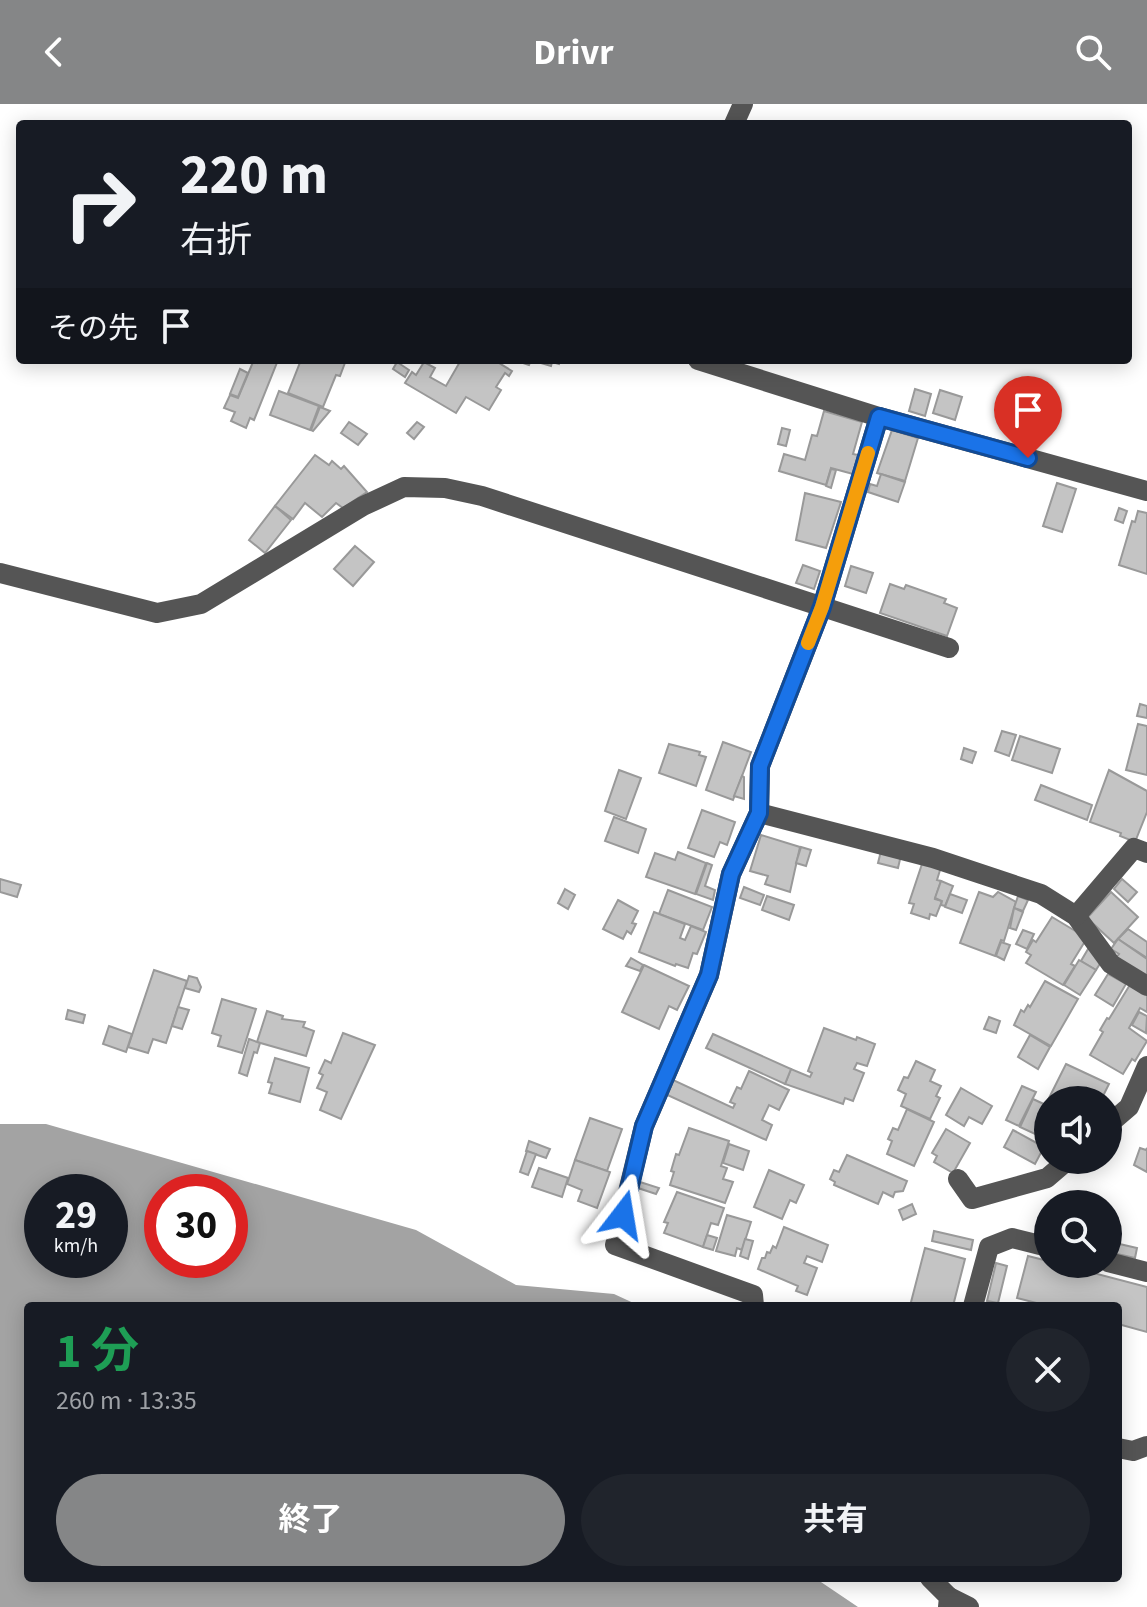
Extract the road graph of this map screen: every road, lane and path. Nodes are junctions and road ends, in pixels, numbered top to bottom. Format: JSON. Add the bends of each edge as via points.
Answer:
{"nodes":[{"id":1,"x":711,"y":364,"type":"edge"},
{"id":2,"x":879,"y":417,"type":"junction"},
{"id":3,"x":1147,"y":491,"type":"edge"},
{"id":4,"x":0,"y":573,"type":"edge"},
{"id":5,"x":822,"y":607,"type":"junction"},
{"id":6,"x":949,"y":648,"type":"dead end"},
{"id":7,"x":759,"y":813,"type":"junction"},
{"id":8,"x":1147,"y":853,"type":"edge"},
{"id":9,"x":1076,"y":916,"type":"junction"},
{"id":10,"x":1147,"y":986,"type":"edge"},
{"id":11,"x":1147,"y":1066,"type":"edge"},
{"id":12,"x":1122,"y":1113,"type":"edge"},
{"id":13,"x":1052,"y":1174,"type":"edge"},
{"id":14,"x":958,"y":1179,"type":"dead end"},
{"id":15,"x":1034,"y":1244,"type":"edge"},
{"id":16,"x":1122,"y":1266,"type":"edge"},
{"id":17,"x":1147,"y":1272,"type":"edge"},
{"id":18,"x":754,"y":1302,"type":"edge"},
{"id":19,"x":974,"y":1302,"type":"edge"},
{"id":20,"x":1147,"y":1446,"type":"edge"},
{"id":21,"x":1122,"y":1449,"type":"edge"},
{"id":22,"x":933,"y":1582,"type":"edge"},
{"id":23,"x":949,"y":1602,"type":"edge"},
{"id":24,"x":969,"y":1607,"type":"edge"}],
"edges":[{"from":1,"to":2,"type":"street"},
{"from":2,"to":3,"type":"street"},
{"from":2,"to":5,"type":"street"},
{"from":4,"to":5,"type":"street","via":[[157,613],[201,604],[363,506],[404,487],[445,488]]},
{"from":5,"to":6,"type":"street"},
{"from":5,"to":7,"type":"street","via":[[760,766]]},
{"from":7,"to":9,"type":"street","via":[[933,858],[1041,894]]},
{"from":7,"to":18,"type":"street","via":[[731,874],[709,975],[644,1126],[615,1245],[753,1295]]},
{"from":8,"to":9,"type":"street","via":[[1134,848]]},
{"from":9,"to":10,"type":"street","via":[[1111,964]]},
{"from":11,"to":12,"type":"street"},
{"from":13,"to":14,"type":"street","via":[[972,1199]]},
{"from":15,"to":19,"type":"street","via":[[1012,1238],[989,1247]]},
{"from":16,"to":17,"type":"street"},
{"from":20,"to":21,"type":"street"},
{"from":22,"to":23,"type":"street"},
{"from":23,"to":24,"type":"street"}]}
